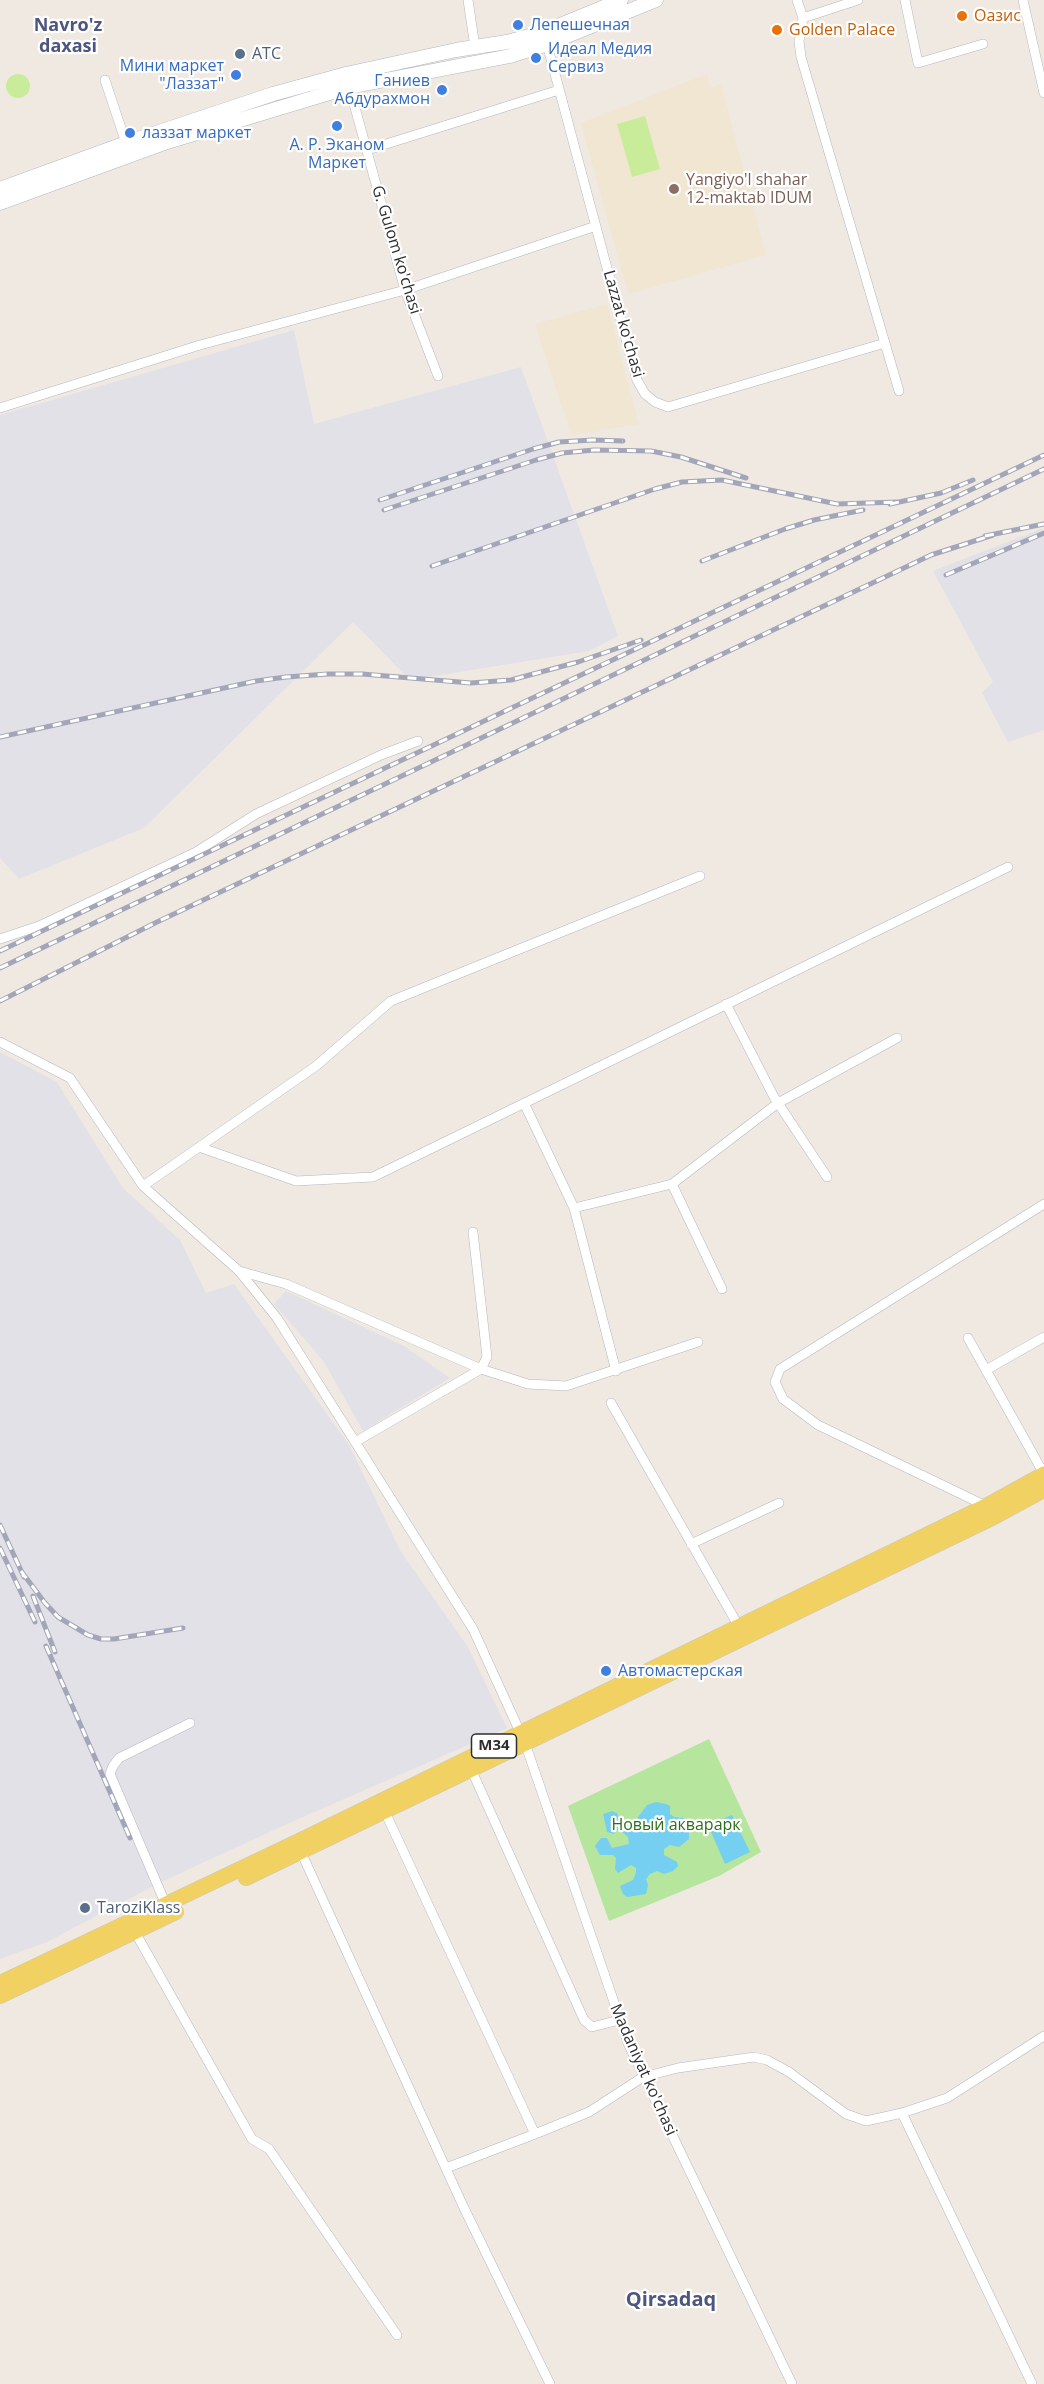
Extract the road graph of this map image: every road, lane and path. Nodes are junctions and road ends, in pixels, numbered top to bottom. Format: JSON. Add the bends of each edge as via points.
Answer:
{"nodes":[{"id":1,"x":468,"y":0,"type":"edge"},
{"id":2,"x":621,"y":0,"type":"edge"},
{"id":3,"x":656,"y":0,"type":"edge"},
{"id":4,"x":797,"y":0,"type":"edge"},
{"id":5,"x":858,"y":0,"type":"edge"},
{"id":6,"x":905,"y":0,"type":"edge"},
{"id":7,"x":1023,"y":0,"type":"edge"},
{"id":8,"x":803,"y":18,"type":"junction"},
{"id":9,"x":547,"y":44,"type":"junction"},
{"id":10,"x":983,"y":44,"type":"dead end"},
{"id":11,"x":475,"y":47,"type":"junction"},
{"id":12,"x":1041,"y":67,"type":"edge"},
{"id":13,"x":105,"y":80,"type":"dead end"},
{"id":14,"x":347,"y":80,"type":"junction"},
{"id":15,"x":559,"y":90,"type":"junction"},
{"id":16,"x":1044,"y":93,"type":"edge"},
{"id":17,"x":126,"y":143,"type":"junction"},
{"id":18,"x":367,"y":150,"type":"junction"},
{"id":19,"x":0,"y":189,"type":"edge"},
{"id":20,"x":0,"y":203,"type":"edge"},
{"id":21,"x":596,"y":226,"type":"junction"},
{"id":22,"x":405,"y":290,"type":"junction"},
{"id":23,"x":885,"y":343,"type":"junction"},
{"id":24,"x":438,"y":376,"type":"dead end"},
{"id":25,"x":899,"y":391,"type":"dead end"},
{"id":26,"x":0,"y":408,"type":"edge"},
{"id":27,"x":418,"y":741,"type":"dead end"},
{"id":28,"x":1008,"y":867,"type":"dead end"},
{"id":29,"x":700,"y":876,"type":"dead end"},
{"id":30,"x":0,"y":939,"type":"edge"},
{"id":31,"x":726,"y":1004,"type":"junction"},
{"id":32,"x":897,"y":1038,"type":"dead end"},
{"id":33,"x":0,"y":1042,"type":"edge"},
{"id":34,"x":524,"y":1103,"type":"junction"},
{"id":35,"x":778,"y":1103,"type":"junction"},
{"id":36,"x":199,"y":1148,"type":"junction"},
{"id":37,"x":827,"y":1177,"type":"dead end"},
{"id":38,"x":672,"y":1184,"type":"junction"},
{"id":39,"x":143,"y":1186,"type":"junction"},
{"id":40,"x":1044,"y":1204,"type":"edge"},
{"id":41,"x":574,"y":1208,"type":"junction"},
{"id":42,"x":473,"y":1232,"type":"dead end"},
{"id":43,"x":239,"y":1270,"type":"junction"},
{"id":44,"x":722,"y":1289,"type":"dead end"},
{"id":45,"x":1044,"y":1337,"type":"edge"},
{"id":46,"x":968,"y":1338,"type":"dead end"},
{"id":47,"x":698,"y":1342,"type":"dead end"},
{"id":48,"x":481,"y":1369,"type":"junction"},
{"id":49,"x":986,"y":1370,"type":"junction"},
{"id":50,"x":616,"y":1371,"type":"junction"},
{"id":51,"x":611,"y":1403,"type":"dead end"},
{"id":52,"x":355,"y":1442,"type":"junction"},
{"id":53,"x":1044,"y":1474,"type":"edge"},
{"id":54,"x":1044,"y":1490,"type":"edge"},
{"id":55,"x":778,"y":1503,"type":"dead end"},
{"id":56,"x":986,"y":1506,"type":"junction"},
{"id":57,"x":692,"y":1544,"type":"junction"},
{"id":58,"x":738,"y":1625,"type":"junction"},
{"id":59,"x":190,"y":1723,"type":"dead end"},
{"id":60,"x":523,"y":1737,"type":"junction"},
{"id":61,"x":471,"y":1769,"type":"junction"},
{"id":62,"x":385,"y":1812,"type":"junction"},
{"id":63,"x":301,"y":1852,"type":"junction"},
{"id":64,"x":166,"y":1905,"type":"junction"},
{"id":65,"x":135,"y":1932,"type":"junction"},
{"id":66,"x":0,"y":1983,"type":"edge"},
{"id":67,"x":0,"y":1996,"type":"edge"},
{"id":68,"x":619,"y":2020,"type":"junction"},
{"id":69,"x":1044,"y":2036,"type":"edge"},
{"id":70,"x":643,"y":2077,"type":"junction"},
{"id":71,"x":902,"y":2113,"type":"junction"},
{"id":72,"x":535,"y":2134,"type":"junction"},
{"id":73,"x":446,"y":2168,"type":"junction"},
{"id":74,"x":397,"y":2335,"type":"dead end"},
{"id":75,"x":550,"y":2384,"type":"edge"},
{"id":76,"x":792,"y":2384,"type":"edge"},
{"id":77,"x":1032,"y":2384,"type":"edge"}],
"edges":[{"from":1,"to":11,"type":"street"},
{"from":2,"to":11,"type":"main road","via":[[541,33]]},
{"from":3,"to":9,"type":"main road"},
{"from":4,"to":8,"type":"street"},
{"from":5,"to":8,"type":"street"},
{"from":6,"to":10,"type":"street","via":[[918,63]]},
{"from":7,"to":12,"type":"street"},
{"from":8,"to":23,"type":"street","via":[[801,57]]},
{"from":9,"to":14,"type":"main road","via":[[510,56]]},
{"from":9,"to":15,"type":"street","name":"Lazzat ko'chasi"},
{"from":11,"to":14,"type":"main road"},
{"from":12,"to":16,"type":"street"},
{"from":13,"to":17,"type":"street"},
{"from":14,"to":17,"type":"main road","via":[[273,94]]},
{"from":14,"to":18,"type":"street","name":"G. Gulom ko'chasi"},
{"from":14,"to":20,"type":"main road"},
{"from":15,"to":18,"type":"street"},
{"from":15,"to":21,"type":"street","name":"Lazzat ko'chasi"},
{"from":17,"to":19,"type":"main road"},
{"from":18,"to":22,"type":"street","name":"G. Gulom ko'chasi"},
{"from":21,"to":22,"type":"street"},
{"from":21,"to":23,"type":"street","name":"Lazzat ko'chasi","via":[[637,380],[655,402],[668,407]]},
{"from":22,"to":24,"type":"street","name":"G. Gulom ko'chasi"},
{"from":22,"to":26,"type":"street","via":[[200,345]]},
{"from":23,"to":25,"type":"street"},
{"from":27,"to":30,"type":"street","via":[[256,814],[196,852],[144,877],[39,926]]},
{"from":28,"to":31,"type":"street"},
{"from":29,"to":36,"type":"street","via":[[391,1002],[316,1066]]},
{"from":31,"to":34,"type":"street"},
{"from":31,"to":35,"type":"street"},
{"from":32,"to":35,"type":"street"},
{"from":33,"to":39,"type":"street","via":[[70,1078]]},
{"from":34,"to":36,"type":"street","via":[[373,1177],[296,1181]]},
{"from":34,"to":41,"type":"street"},
{"from":35,"to":37,"type":"street"},
{"from":35,"to":38,"type":"street"},
{"from":36,"to":39,"type":"street"},
{"from":38,"to":41,"type":"street"},
{"from":38,"to":44,"type":"street"},
{"from":39,"to":43,"type":"street"},
{"from":40,"to":56,"type":"street","via":[[780,1369],[775,1382],[783,1399],[818,1425]]},
{"from":41,"to":50,"type":"street"},
{"from":42,"to":48,"type":"street","via":[[487,1357]]},
{"from":43,"to":48,"type":"street","via":[[286,1284]]},
{"from":43,"to":52,"type":"street","name":"Madaniyat ko'chasi","via":[[277,1318]]},
{"from":45,"to":49,"type":"street"},
{"from":46,"to":49,"type":"street"},
{"from":47,"to":50,"type":"street"},
{"from":48,"to":50,"type":"street","via":[[528,1384],[566,1386]]},
{"from":48,"to":52,"type":"street"},
{"from":49,"to":53,"type":"street"},
{"from":51,"to":57,"type":"street"},
{"from":52,"to":60,"type":"street","name":"Madaniyat ko'chasi","via":[[473,1629]]},
{"from":53,"to":56,"type":"main road","number":"M34"},
{"from":54,"to":60,"type":"main road","number":"M34","via":[[992,1518]]},
{"from":55,"to":57,"type":"street"},
{"from":56,"to":58,"type":"main road","number":"M34"},
{"from":57,"to":58,"type":"street"},
{"from":58,"to":60,"type":"main road","number":"M34"},
{"from":59,"to":64,"type":"street","via":[[119,1758],[110,1774]]},
{"from":60,"to":61,"type":"main road","number":"M34"},
{"from":60,"to":64,"type":"main road","number":"M34"},
{"from":60,"to":68,"type":"street","name":"Madaniyat ko'chasi"},
{"from":61,"to":62,"type":"main road","number":"M34"},
{"from":61,"to":68,"type":"street","via":[[584,2020],[592,2027]]},
{"from":62,"to":63,"type":"main road","number":"M34"},
{"from":62,"to":72,"type":"street"},
{"from":63,"to":65,"type":"main road","number":"M34"},
{"from":63,"to":73,"type":"street"},
{"from":64,"to":66,"type":"main road","number":"M34"},
{"from":65,"to":67,"type":"main road","number":"M34"},
{"from":65,"to":74,"type":"street","via":[[252,2139],[269,2149]]},
{"from":68,"to":70,"type":"street","name":"Madaniyat ko'chasi"},
{"from":69,"to":71,"type":"street","via":[[947,2098]]},
{"from":70,"to":71,"type":"street","via":[[754,2057],[789,2072],[846,2114],[866,2121]]},
{"from":70,"to":72,"type":"street","via":[[589,2112]]},
{"from":70,"to":76,"type":"street","name":"Madaniyat ko'chasi"},
{"from":71,"to":77,"type":"street"},
{"from":72,"to":73,"type":"street"},
{"from":73,"to":75,"type":"street"}]}
